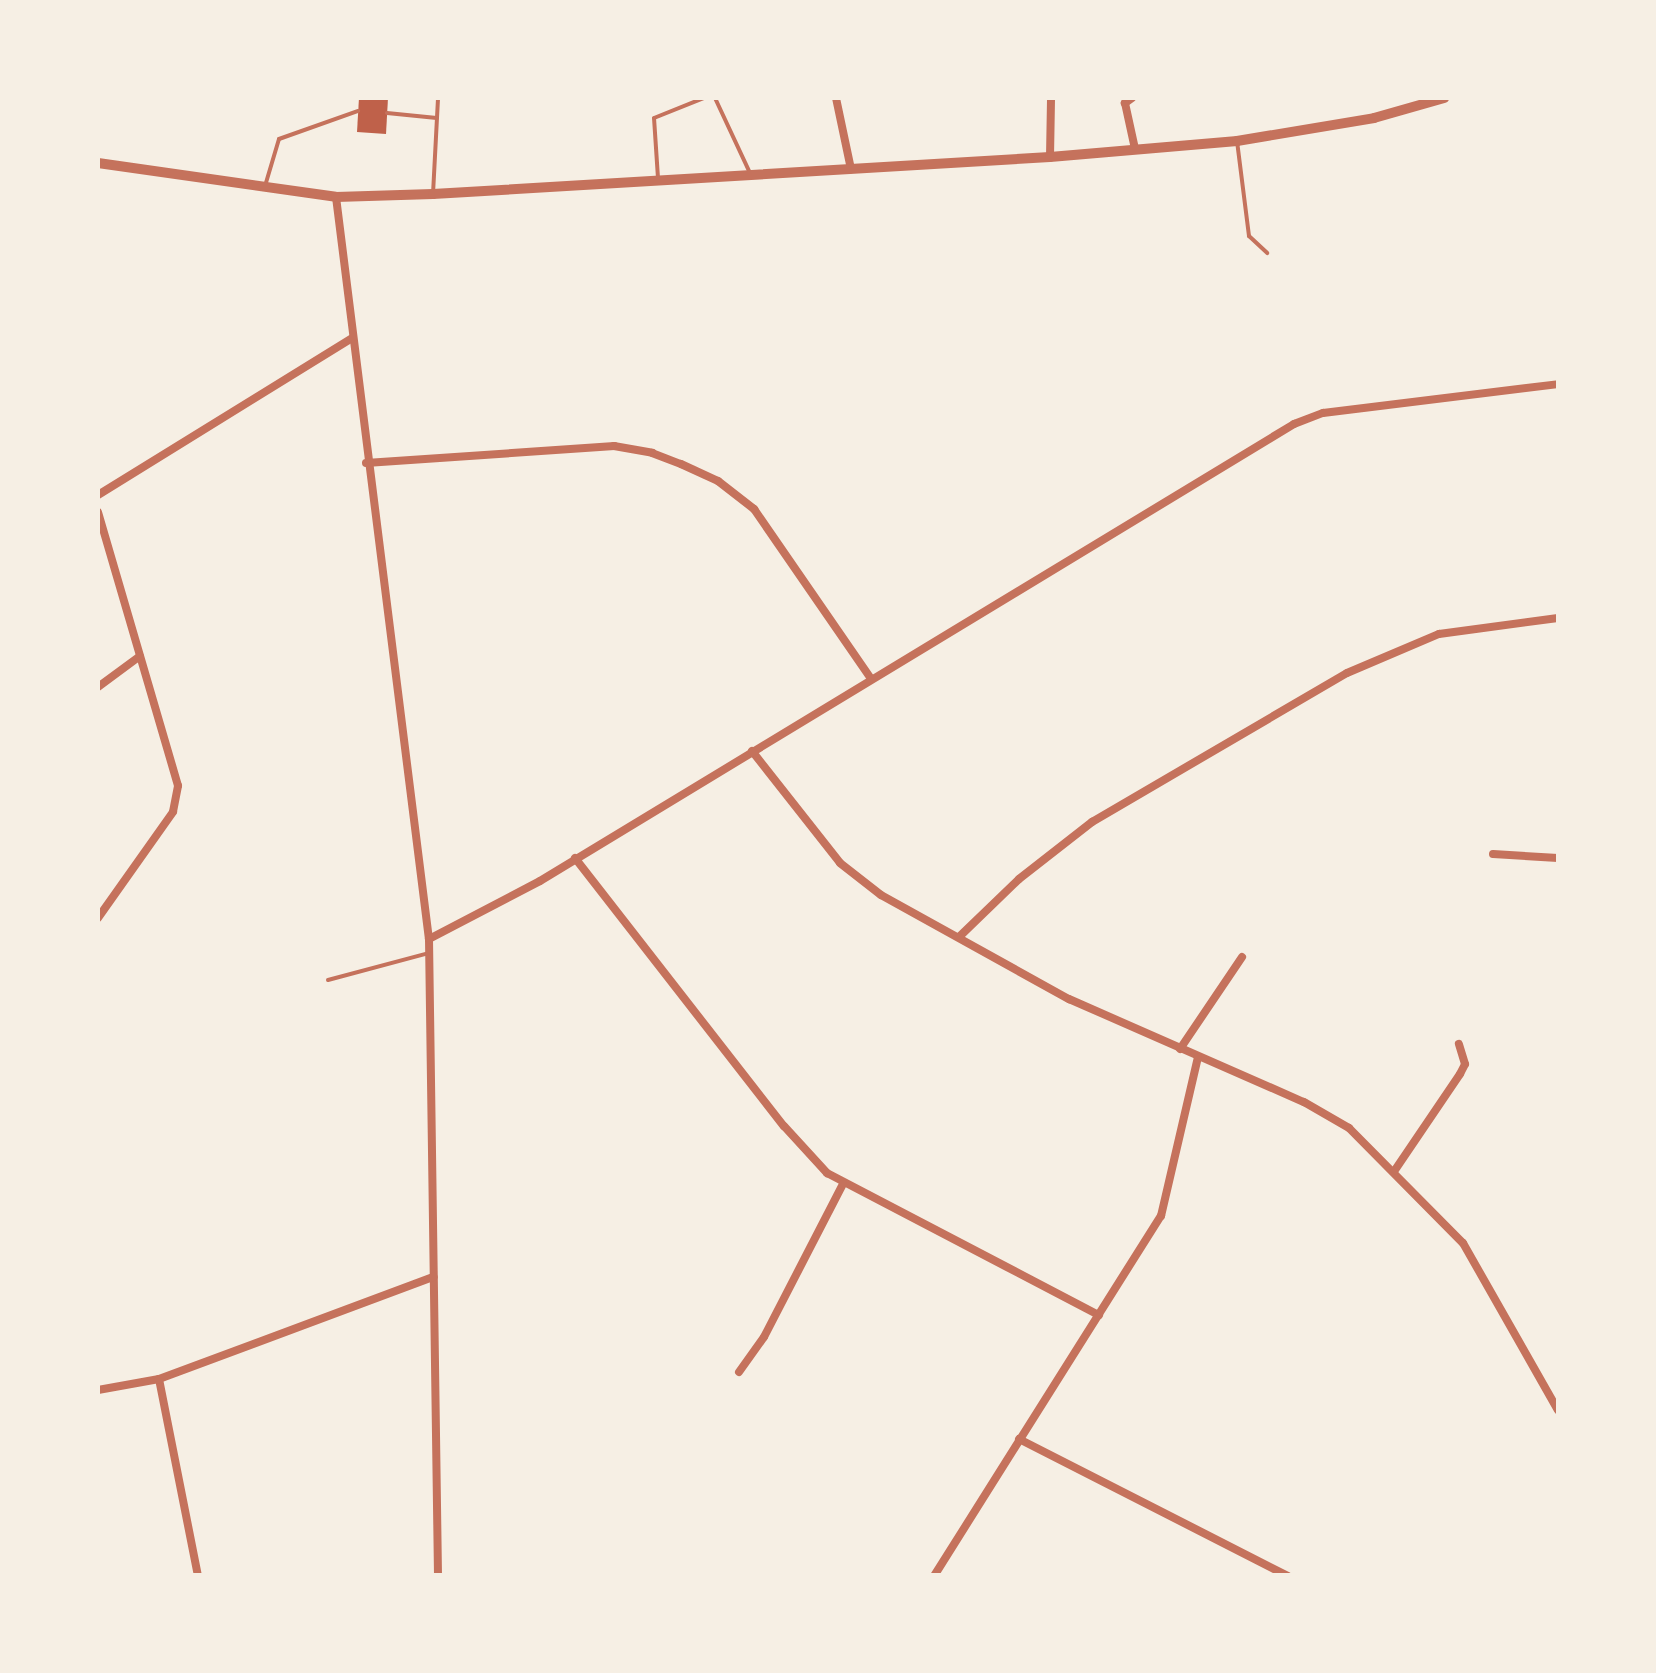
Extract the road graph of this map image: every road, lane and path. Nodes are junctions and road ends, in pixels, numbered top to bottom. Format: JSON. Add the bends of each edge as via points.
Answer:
{"nodes":[{"id":1,"x":438,"y":98,"type":"edge"},
{"id":2,"x":704,"y":98,"type":"edge"},
{"id":3,"x":715,"y":98,"type":"edge"},
{"id":4,"x":836,"y":98,"type":"edge"},
{"id":5,"x":1050,"y":98,"type":"edge"},
{"id":6,"x":1132,"y":98,"type":"edge"},
{"id":7,"x":1440,"y":98,"type":"edge"},
{"id":8,"x":358,"y":111,"type":"dead end"},
{"id":9,"x":387,"y":113,"type":"dead end"},
{"id":10,"x":437,"y":118,"type":"junction"},
{"id":11,"x":1238,"y":142,"type":"junction"},
{"id":12,"x":1135,"y":149,"type":"junction"},
{"id":13,"x":1050,"y":157,"type":"junction"},
{"id":14,"x":98,"y":163,"type":"edge"},
{"id":15,"x":210,"y":168,"type":"dead end"},
{"id":16,"x":851,"y":169,"type":"junction"},
{"id":17,"x":750,"y":176,"type":"junction"},
{"id":18,"x":658,"y":178,"type":"junction"},
{"id":19,"x":201,"y":179,"type":"junction"},
{"id":20,"x":265,"y":186,"type":"junction"},
{"id":21,"x":433,"y":194,"type":"junction"},
{"id":22,"x":336,"y":197,"type":"junction"},
{"id":23,"x":1266,"y":253,"type":"dead end"},
{"id":24,"x":352,"y":338,"type":"junction"},
{"id":25,"x":1558,"y":384,"type":"edge"},
{"id":26,"x":366,"y":463,"type":"junction"},
{"id":27,"x":98,"y":495,"type":"edge"},
{"id":28,"x":98,"y":512,"type":"edge"},
{"id":29,"x":1558,"y":618,"type":"edge"},
{"id":30,"x":140,"y":656,"type":"junction"},
{"id":31,"x":870,"y":678,"type":"junction"},
{"id":32,"x":98,"y":687,"type":"edge"},
{"id":33,"x":752,"y":751,"type":"junction"},
{"id":34,"x":1494,"y":854,"type":"dead end"},
{"id":35,"x":575,"y":858,"type":"junction"},
{"id":36,"x":1558,"y":858,"type":"edge"},
{"id":37,"x":98,"y":918,"type":"edge"},
{"id":38,"x":959,"y":937,"type":"junction"},
{"id":39,"x":428,"y":939,"type":"junction"},
{"id":40,"x":429,"y":953,"type":"junction"},
{"id":41,"x":1242,"y":956,"type":"dead end"},
{"id":42,"x":328,"y":980,"type":"dead end"},
{"id":43,"x":1459,"y":1044,"type":"dead end"},
{"id":44,"x":1180,"y":1050,"type":"junction"},
{"id":45,"x":1198,"y":1057,"type":"junction"},
{"id":46,"x":1395,"y":1170,"type":"junction"},
{"id":47,"x":843,"y":1184,"type":"junction"},
{"id":48,"x":434,"y":1277,"type":"junction"},
{"id":49,"x":1099,"y":1315,"type":"junction"},
{"id":50,"x":739,"y":1372,"type":"dead end"},
{"id":51,"x":159,"y":1379,"type":"junction"},
{"id":52,"x":98,"y":1390,"type":"edge"},
{"id":53,"x":1558,"y":1410,"type":"edge"},
{"id":54,"x":1019,"y":1439,"type":"junction"},
{"id":55,"x":1263,"y":1563,"type":"junction"},
{"id":56,"x":198,"y":1576,"type":"edge"},
{"id":57,"x":438,"y":1576,"type":"edge"},
{"id":58,"x":934,"y":1576,"type":"edge"},
{"id":59,"x":1256,"y":1576,"type":"edge"},
{"id":60,"x":1288,"y":1576,"type":"edge"}],
"edges":[{"from":1,"to":10,"type":"lane"},
{"from":2,"to":18,"type":"lane","via":[[654,118]]},
{"from":3,"to":17,"type":"lane"},
{"from":4,"to":16,"type":"street"},
{"from":5,"to":13,"type":"street"},
{"from":6,"to":12,"type":"street","via":[[1125,104]]},
{"from":7,"to":11,"type":"street","via":[[1374,118]]},
{"from":8,"to":20,"type":"lane","via":[[279,139]]},
{"from":9,"to":10,"type":"lane"},
{"from":10,"to":21,"type":"lane"},
{"from":11,"to":12,"type":"street"},
{"from":11,"to":23,"type":"lane","via":[[1249,236]]},
{"from":12,"to":13,"type":"street"},
{"from":13,"to":16,"type":"street"},
{"from":14,"to":19,"type":"street"},
{"from":15,"to":19,"type":"lane"},
{"from":16,"to":17,"type":"street"},
{"from":17,"to":18,"type":"street"},
{"from":18,"to":21,"type":"street"},
{"from":19,"to":20,"type":"street"},
{"from":20,"to":22,"type":"street"},
{"from":21,"to":22,"type":"street"},
{"from":22,"to":24,"type":"street"},
{"from":24,"to":26,"type":"street"},
{"from":24,"to":27,"type":"street"},
{"from":25,"to":31,"type":"street","via":[[1310,416]]},
{"from":26,"to":31,"type":"street","via":[[614,446],[681,464],[754,509]]},
{"from":26,"to":39,"type":"street"},
{"from":28,"to":30,"type":"street"},
{"from":29,"to":38,"type":"street","via":[[1439,634],[1347,672],[1092,822]]},
{"from":30,"to":32,"type":"street"},
{"from":30,"to":37,"type":"street","via":[[178,798]]},
{"from":31,"to":33,"type":"street"},
{"from":33,"to":35,"type":"street"},
{"from":33,"to":38,"type":"street","via":[[840,864]]},
{"from":34,"to":36,"type":"street"},
{"from":35,"to":39,"type":"street"},
{"from":35,"to":47,"type":"street","via":[[801,1148]]},
{"from":38,"to":44,"type":"street"},
{"from":39,"to":40,"type":"street"},
{"from":40,"to":42,"type":"lane"},
{"from":40,"to":48,"type":"street"},
{"from":41,"to":44,"type":"street"},
{"from":43,"to":46,"type":"street","via":[[1460,1074]]},
{"from":44,"to":45,"type":"street"},
{"from":45,"to":46,"type":"street","via":[[1328,1114]]},
{"from":45,"to":49,"type":"street","via":[[1160,1216]]},
{"from":46,"to":53,"type":"street","via":[[1464,1243]]},
{"from":47,"to":49,"type":"street"},
{"from":47,"to":50,"type":"street"},
{"from":48,"to":51,"type":"street"},
{"from":48,"to":57,"type":"street"},
{"from":49,"to":54,"type":"street"},
{"from":51,"to":52,"type":"street"},
{"from":51,"to":56,"type":"street"},
{"from":54,"to":55,"type":"street"},
{"from":54,"to":58,"type":"street"},
{"from":55,"to":59,"type":"street"},
{"from":55,"to":60,"type":"street"}]}
